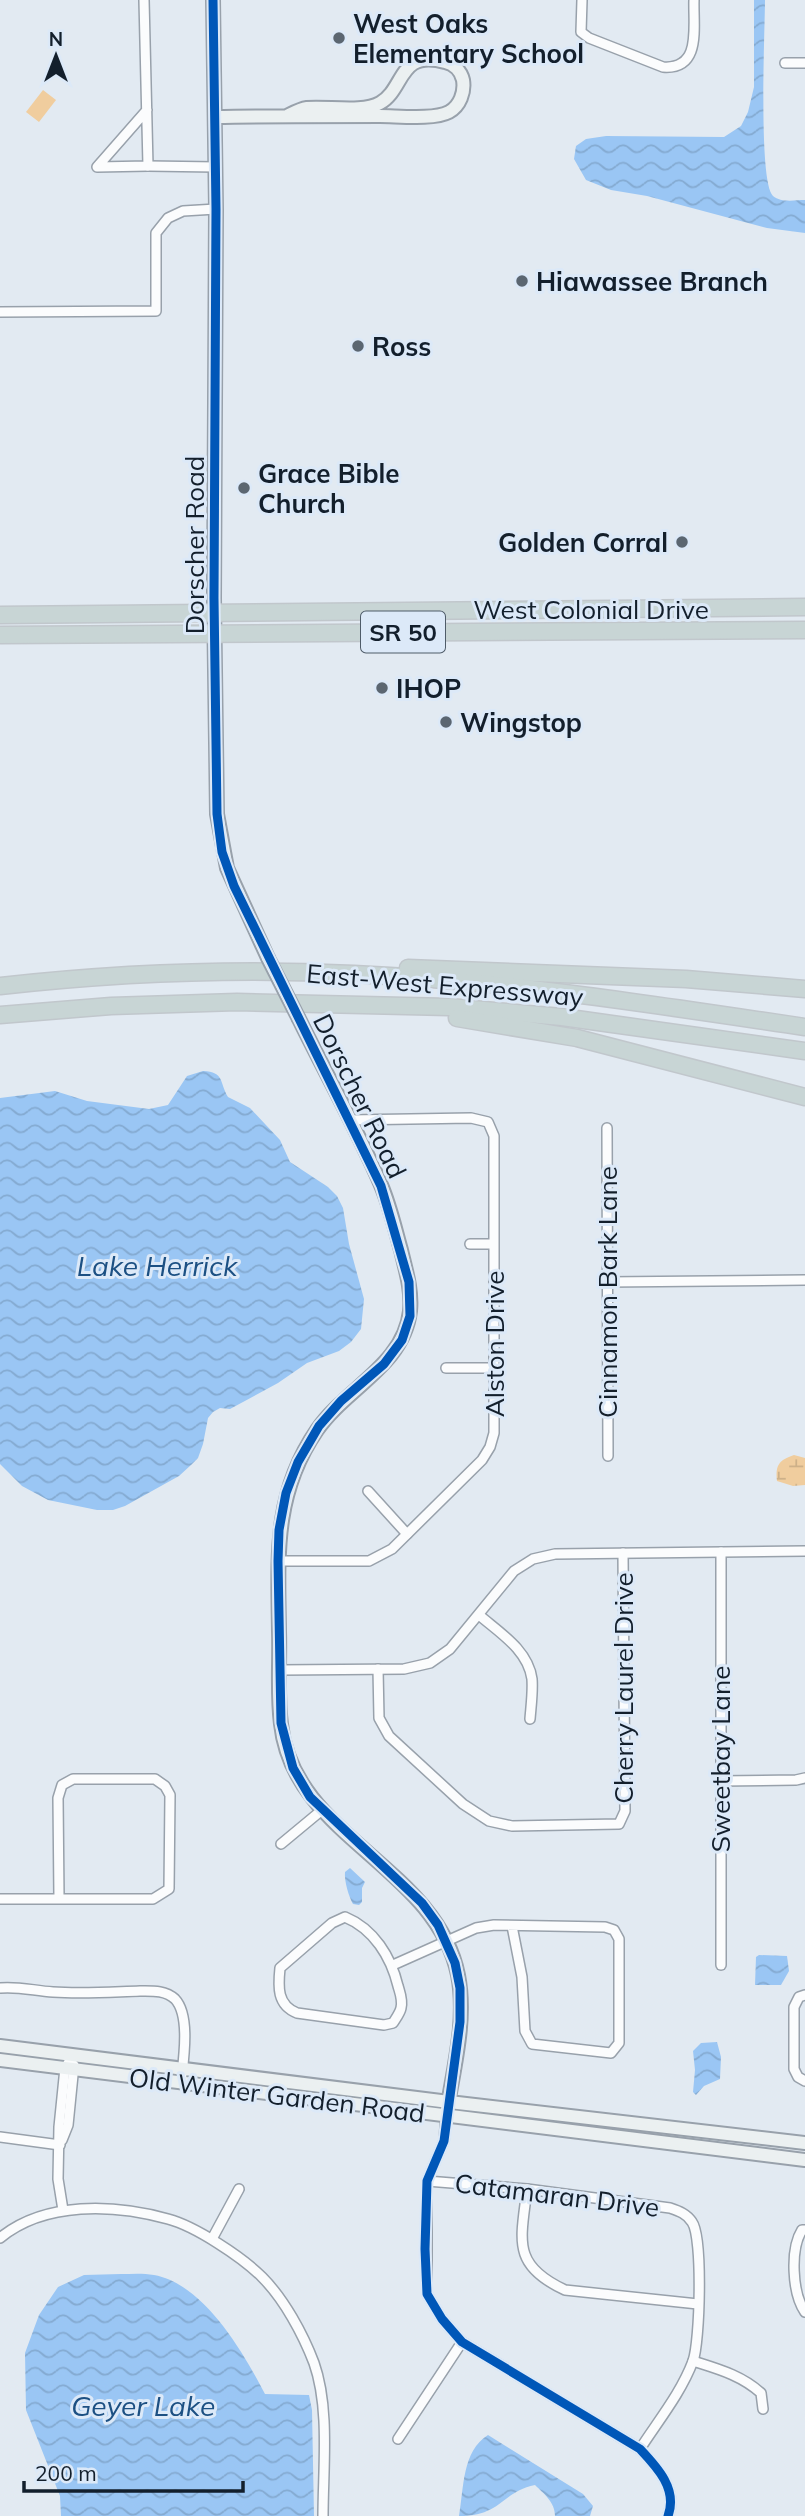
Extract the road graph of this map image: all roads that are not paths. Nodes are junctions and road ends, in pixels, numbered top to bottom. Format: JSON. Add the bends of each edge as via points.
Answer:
{"nodes":[{"id":1,"x":144,"y":0,"type":"edge"},
{"id":2,"x":213,"y":0,"type":"edge"},
{"id":3,"x":582,"y":0,"type":"edge"},
{"id":4,"x":694,"y":0,"type":"edge"},
{"id":5,"x":785,"y":63,"type":"dead end"},
{"id":6,"x":805,"y":63,"type":"edge"},
{"id":7,"x":147,"y":110,"type":"junction"},
{"id":8,"x":287,"y":116,"type":"junction"},
{"id":9,"x":215,"y":117,"type":"junction"},
{"id":10,"x":148,"y":166,"type":"junction"},
{"id":11,"x":216,"y":167,"type":"junction"},
{"id":12,"x":216,"y":209,"type":"junction"},
{"id":13,"x":0,"y":312,"type":"edge"},
{"id":14,"x":805,"y":607,"type":"edge"},
{"id":15,"x":540,"y":609,"type":"junction"},
{"id":16,"x":214,"y":612,"type":"junction"},
{"id":17,"x":0,"y":615,"type":"edge"},
{"id":18,"x":805,"y":618,"type":"edge"},
{"id":19,"x":744,"y":630,"type":"junction"},
{"id":20,"x":805,"y":630,"type":"edge"},
{"id":21,"x":539,"y":631,"type":"junction"},
{"id":22,"x":214,"y":634,"type":"junction"},
{"id":23,"x":0,"y":635,"type":"edge"},
{"id":24,"x":351,"y":974,"type":"junction"},
{"id":25,"x":0,"y":986,"type":"edge"},
{"id":26,"x":805,"y":989,"type":"edge"},
{"id":27,"x":421,"y":1007,"type":"junction"},
{"id":28,"x":0,"y":1015,"type":"edge"},
{"id":29,"x":805,"y":1027,"type":"edge"},
{"id":30,"x":805,"y":1051,"type":"edge"},
{"id":31,"x":805,"y":1097,"type":"edge"},
{"id":32,"x":349,"y":1121,"type":"junction"},
{"id":33,"x":607,"y":1128,"type":"dead end"},
{"id":34,"x":470,"y":1244,"type":"dead end"},
{"id":35,"x":493,"y":1244,"type":"junction"},
{"id":36,"x":805,"y":1280,"type":"edge"},
{"id":37,"x":607,"y":1282,"type":"junction"},
{"id":38,"x":446,"y":1368,"type":"dead end"},
{"id":39,"x":495,"y":1368,"type":"junction"},
{"id":40,"x":608,"y":1456,"type":"dead end"},
{"id":41,"x":368,"y":1491,"type":"dead end"},
{"id":42,"x":407,"y":1534,"type":"junction"},
{"id":43,"x":805,"y":1551,"type":"edge"},
{"id":44,"x":721,"y":1552,"type":"junction"},
{"id":45,"x":623,"y":1553,"type":"junction"},
{"id":46,"x":278,"y":1561,"type":"junction"},
{"id":47,"x":479,"y":1615,"type":"junction"},
{"id":48,"x":378,"y":1669,"type":"junction"},
{"id":49,"x":280,"y":1670,"type":"junction"},
{"id":50,"x":530,"y":1719,"type":"dead end"},
{"id":51,"x":805,"y":1778,"type":"edge"},
{"id":52,"x":719,"y":1781,"type":"junction"},
{"id":53,"x":322,"y":1810,"type":"junction"},
{"id":54,"x":281,"y":1844,"type":"dead end"},
{"id":55,"x":59,"y":1898,"type":"junction"},
{"id":56,"x":0,"y":1899,"type":"edge"},
{"id":57,"x":512,"y":1926,"type":"junction"},
{"id":58,"x":447,"y":1941,"type":"junction"},
{"id":59,"x":393,"y":1965,"type":"junction"},
{"id":60,"x":721,"y":1965,"type":"dead end"},
{"id":61,"x":0,"y":1987,"type":"edge"},
{"id":62,"x":805,"y":1995,"type":"edge"},
{"id":63,"x":0,"y":2046,"type":"edge"},
{"id":64,"x":73,"y":2055,"type":"junction"},
{"id":65,"x":0,"y":2060,"type":"edge"},
{"id":66,"x":70,"y":2068,"type":"junction"},
{"id":67,"x":183,"y":2069,"type":"junction"},
{"id":68,"x":805,"y":2081,"type":"edge"},
{"id":69,"x":181,"y":2083,"type":"junction"},
{"id":70,"x":449,"y":2102,"type":"junction"},
{"id":71,"x":446,"y":2116,"type":"junction"},
{"id":72,"x":0,"y":2137,"type":"edge"},
{"id":73,"x":805,"y":2143,"type":"edge"},
{"id":74,"x":60,"y":2145,"type":"junction"},
{"id":75,"x":805,"y":2160,"type":"edge"},
{"id":76,"x":426,"y":2181,"type":"junction"},
{"id":77,"x":239,"y":2189,"type":"dead end"},
{"id":78,"x":527,"y":2189,"type":"junction"},
{"id":79,"x":63,"y":2210,"type":"junction"},
{"id":80,"x":805,"y":2230,"type":"edge"},
{"id":81,"x":0,"y":2238,"type":"edge"},
{"id":82,"x":212,"y":2239,"type":"junction"},
{"id":83,"x":698,"y":2304,"type":"junction"},
{"id":84,"x":805,"y":2312,"type":"edge"},
{"id":85,"x":462,"y":2342,"type":"junction"},
{"id":86,"x":693,"y":2361,"type":"junction"},
{"id":87,"x":763,"y":2409,"type":"dead end"},
{"id":88,"x":398,"y":2439,"type":"dead end"},
{"id":89,"x":640,"y":2449,"type":"junction"},
{"id":90,"x":324,"y":2516,"type":"edge"},
{"id":91,"x":668,"y":2516,"type":"edge"}],
"edges":[{"from":1,"to":7,"type":"street"},
{"from":2,"to":9,"type":"street","name":"Dorscher Road"},
{"from":3,"to":4,"type":"street","via":[[584,35],[673,68],[685,62],[692,49]]},
{"from":5,"to":6,"type":"street"},
{"from":7,"to":10,"type":"street"},
{"from":7,"to":10,"type":"street","via":[[97,167]]},
{"from":8,"to":8,"type":"street","via":[[442,114],[459,103],[463,79],[448,62],[419,61],[379,104],[307,108]]},
{"from":8,"to":9,"type":"street"},
{"from":9,"to":11,"type":"street","name":"Dorscher Road"},
{"from":10,"to":11,"type":"street"},
{"from":11,"to":12,"type":"street","name":"Dorscher Road"},
{"from":12,"to":13,"type":"street","via":[[183,211],[168,218],[156,233],[156,311]]},
{"from":12,"to":16,"type":"street","name":"Dorscher Road"},
{"from":14,"to":15,"type":"highway","name":"West Colonial Drive","number":"SR 50"},
{"from":15,"to":16,"type":"highway","name":"West Colonial Drive","number":"SR 50"},
{"from":15,"to":21,"type":"highway"},
{"from":16,"to":17,"type":"highway","name":"West Colonial Drive","number":"SR 50"},
{"from":16,"to":22,"type":"street","name":"Dorscher Road"},
{"from":18,"to":19,"type":"highway"},
{"from":19,"to":20,"type":"highway","name":"West Colonial Drive","number":"SR 50"},
{"from":19,"to":21,"type":"highway","name":"West Colonial Drive","number":"SR 50"},
{"from":21,"to":22,"type":"highway","name":"West Colonial Drive","number":"SR 50"},
{"from":22,"to":23,"type":"highway","name":"West Colonial Drive","number":"SR 50"},
{"from":22,"to":32,"type":"street","name":"Dorscher Road","bridge":true,"via":[[219,835],[227,868]]},
{"from":24,"to":25,"type":"highway","name":"East-West Expressway","via":[[209,972]]},
{"from":24,"to":26,"type":"highway","via":[[366,967],[443,968]]},
{"from":24,"to":29,"type":"highway","name":"East-West Expressway","via":[[622,1000]]},
{"from":27,"to":28,"type":"highway","name":"East-West Expressway","via":[[237,1002]]},
{"from":27,"to":30,"type":"highway","name":"East-West Expressway","via":[[562,1017]]},
{"from":27,"to":31,"type":"highway","via":[[445,1016],[577,1038]]},
{"from":32,"to":35,"type":"street","name":"Alston Drive","via":[[471,1118],[488,1122],[494,1136]]},
{"from":32,"to":46,"type":"street","name":"Dorscher Road","via":[[389,1209],[409,1282],[410,1316],[394,1353],[341,1401],[306,1446],[291,1477],[282,1512]]},
{"from":33,"to":37,"type":"street","name":"Cinnamon Bark Lane"},
{"from":34,"to":35,"type":"street"},
{"from":35,"to":39,"type":"street","name":"Alston Drive"},
{"from":36,"to":37,"type":"street"},
{"from":37,"to":40,"type":"street","name":"Cinnamon Bark Lane"},
{"from":38,"to":39,"type":"street"},
{"from":39,"to":42,"type":"street","name":"Alston Drive","via":[[490,1447]]},
{"from":41,"to":42,"type":"street"},
{"from":42,"to":46,"type":"street","name":"Alston Drive","via":[[392,1549],[369,1561]]},
{"from":43,"to":44,"type":"street"},
{"from":44,"to":45,"type":"street"},
{"from":44,"to":52,"type":"street","name":"Sweetbay Lane"},
{"from":45,"to":47,"type":"street","via":[[555,1554],[533,1559],[513,1571]]},
{"from":45,"to":48,"type":"street","name":"Cherry Laurel Drive","via":[[625,1811],[619,1824],[512,1826],[489,1821],[463,1804],[388,1736],[379,1718]]},
{"from":46,"to":49,"type":"street","name":"Dorscher Road"},
{"from":47,"to":48,"type":"street","via":[[450,1649],[430,1663]]},
{"from":47,"to":50,"type":"street","via":[[518,1648],[526,1661],[532,1679]]},
{"from":48,"to":49,"type":"street"},
{"from":49,"to":53,"type":"street","name":"Dorscher Road","via":[[287,1753],[302,1785]]},
{"from":51,"to":52,"type":"street"},
{"from":52,"to":60,"type":"street","name":"Sweetbay Lane"},
{"from":53,"to":54,"type":"street"},
{"from":53,"to":58,"type":"street","name":"Dorscher Road","via":[[422,1903]]},
{"from":55,"to":55,"type":"street","via":[[153,1899],[169,1889],[170,1795],[165,1786],[155,1779],[73,1779],[62,1785],[58,1798]]},
{"from":55,"to":56,"type":"street"},
{"from":57,"to":57,"type":"street","via":[[614,1930],[619,1939],[619,2043],[611,2053],[532,2044],[525,2031],[522,1977]]},
{"from":57,"to":58,"type":"street","via":[[475,1928]]},
{"from":58,"to":59,"type":"street"},
{"from":58,"to":70,"type":"street","name":"Dorscher Road","via":[[458,1975],[460,2004]]},
{"from":59,"to":59,"type":"street","via":[[373,1938],[345,1917],[280,1968],[281,2000],[297,2013],[393,2023],[402,2000]]},
{"from":61,"to":67,"type":"street","via":[[98,1994],[162,1991],[182,2010]]},
{"from":62,"to":68,"type":"street","via":[[794,2007],[794,2069]]},
{"from":63,"to":64,"type":"street","name":"Old Winter Garden Road"},
{"from":64,"to":66,"type":"street"},
{"from":64,"to":67,"type":"street","name":"Old Winter Garden Road"},
{"from":65,"to":66,"type":"street","name":"Old Winter Garden Road"},
{"from":66,"to":69,"type":"street","name":"Old Winter Garden Road"},
{"from":66,"to":74,"type":"street","via":[[68,2125]]},
{"from":67,"to":69,"type":"street"},
{"from":67,"to":70,"type":"street","name":"Old Winter Garden Road"},
{"from":69,"to":71,"type":"street","name":"Old Winter Garden Road"},
{"from":70,"to":71,"type":"street","name":"Dorscher Road"},
{"from":70,"to":73,"type":"street","name":"Old Winter Garden Road"},
{"from":71,"to":75,"type":"street","name":"Old Winter Garden Road"},
{"from":71,"to":76,"type":"street","via":[[444,2141]]},
{"from":72,"to":74,"type":"street"},
{"from":74,"to":79,"type":"street","via":[[58,2179]]},
{"from":76,"to":78,"type":"street","name":"Catamaran Drive"},
{"from":76,"to":85,"type":"street","via":[[427,2294]]},
{"from":77,"to":82,"type":"street"},
{"from":78,"to":83,"type":"street","name":"Catamaran Drive","via":[[682,2212],[693,2223],[698,2244]]},
{"from":78,"to":83,"type":"street","via":[[524,2256],[549,2283],[565,2290]]},
{"from":79,"to":81,"type":"street","via":[[27,2221]]},
{"from":79,"to":82,"type":"street","via":[[103,2209],[170,2219]]},
{"from":80,"to":84,"type":"street","via":[[795,2241],[795,2291]]},
{"from":82,"to":90,"type":"street","via":[[262,2277],[286,2309],[315,2365],[323,2405]]},
{"from":83,"to":86,"type":"street","name":"Catamaran Drive"},
{"from":85,"to":88,"type":"street"},
{"from":85,"to":89,"type":"street"},
{"from":86,"to":87,"type":"street","via":[[750,2383],[761,2393]]},
{"from":86,"to":89,"type":"street","name":"Catamaran Drive"},
{"from":89,"to":91,"type":"street","via":[[668,2486]]}]}
